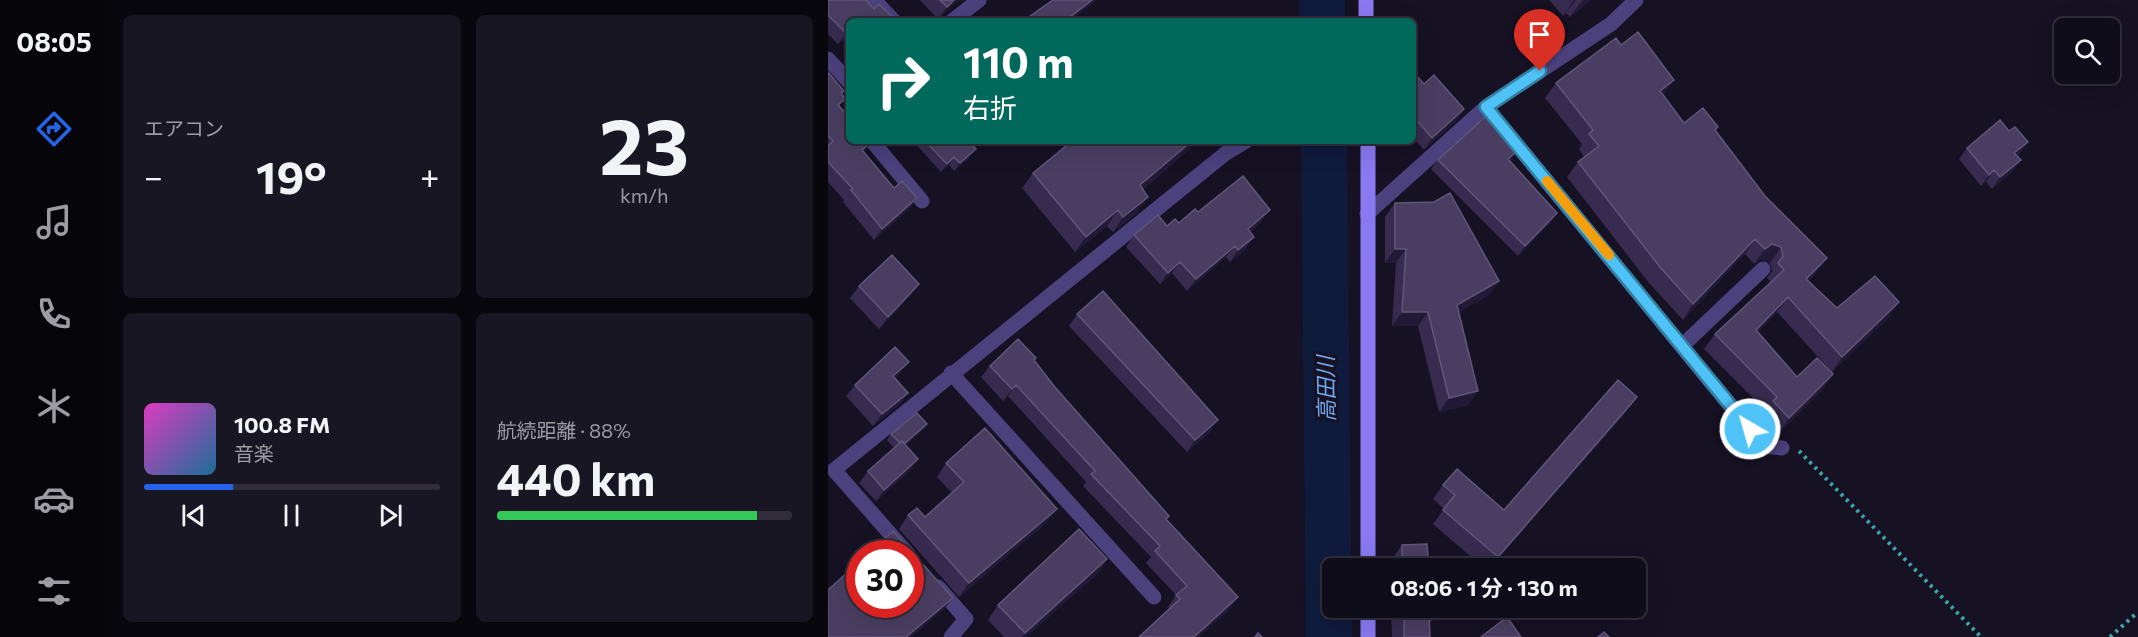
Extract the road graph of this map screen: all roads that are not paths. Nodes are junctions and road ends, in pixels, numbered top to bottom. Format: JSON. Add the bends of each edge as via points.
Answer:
{"nodes":[{"id":1,"x":874,"y":0,"type":"edge"},
{"id":2,"x":979,"y":0,"type":"edge"},
{"id":3,"x":1366,"y":0,"type":"edge"},
{"id":4,"x":1636,"y":0,"type":"edge"},
{"id":5,"x":891,"y":18,"type":"edge"},
{"id":6,"x":956,"y":18,"type":"edge"},
{"id":7,"x":1366,"y":18,"type":"edge"},
{"id":8,"x":828,"y":59,"type":"edge"},
{"id":9,"x":846,"y":79,"type":"edge"},
{"id":10,"x":1486,"y":107,"type":"junction"},
{"id":11,"x":874,"y":144,"type":"edge"},
{"id":12,"x":1241,"y":144,"type":"edge"},
{"id":13,"x":1368,"y":144,"type":"edge"},
{"id":14,"x":922,"y":201,"type":"dead end"},
{"id":15,"x":1367,"y":214,"type":"junction"},
{"id":16,"x":1763,"y":269,"type":"dead end"},
{"id":17,"x":1683,"y":345,"type":"junction"},
{"id":18,"x":951,"y":374,"type":"junction"},
{"id":19,"x":1782,"y":448,"type":"road end"},
{"id":20,"x":896,"y":540,"type":"edge"},
{"id":21,"x":1368,"y":558,"type":"edge"},
{"id":22,"x":924,"y":571,"type":"edge"},
{"id":23,"x":1154,"y":597,"type":"dead end"},
{"id":24,"x":1368,"y":618,"type":"edge"},
{"id":25,"x":951,"y":637,"type":"edge"},
{"id":26,"x":1368,"y":637,"type":"edge"}],
"edges":[{"from":1,"to":5,"type":"street"},
{"from":2,"to":6,"type":"street"},
{"from":3,"to":7,"type":"street"},
{"from":4,"to":10,"type":"street","via":[[1611,24]]},
{"from":8,"to":9,"type":"street"},
{"from":10,"to":15,"type":"street"},
{"from":10,"to":17,"type":"street"},
{"from":11,"to":14,"type":"street"},
{"from":12,"to":18,"type":"street"},
{"from":13,"to":15,"type":"street"},
{"from":15,"to":21,"type":"street"},
{"from":16,"to":17,"type":"street"},
{"from":17,"to":19,"type":"street","via":[[1763,446]]},
{"from":18,"to":20,"type":"street","via":[[834,470]]},
{"from":18,"to":23,"type":"street"},
{"from":22,"to":25,"type":"street","via":[[966,619]]},
{"from":24,"to":26,"type":"street"}]}
